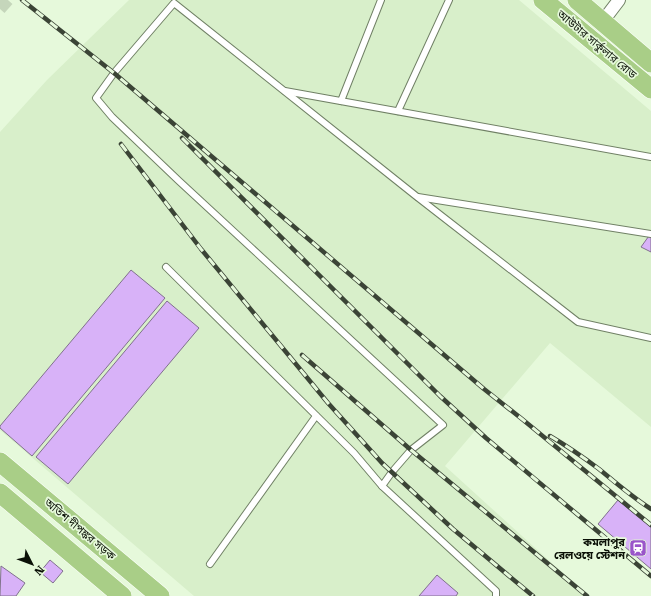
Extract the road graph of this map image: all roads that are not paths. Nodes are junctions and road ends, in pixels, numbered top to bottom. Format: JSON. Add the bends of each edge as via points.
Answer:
{"nodes":[{"id":1,"x":381,"y":0,"type":"edge"},
{"id":2,"x":448,"y":0,"type":"edge"},
{"id":3,"x":543,"y":0,"type":"edge"},
{"id":4,"x":577,"y":0,"type":"edge"},
{"id":5,"x":619,"y":0,"type":"edge"},
{"id":6,"x":603,"y":21,"type":"junction"},
{"id":7,"x":651,"y":63,"type":"edge"},
{"id":8,"x":651,"y":89,"type":"edge"},
{"id":9,"x":283,"y":91,"type":"junction"},
{"id":10,"x":341,"y":101,"type":"junction"},
{"id":11,"x":398,"y":112,"type":"junction"},
{"id":12,"x":651,"y":157,"type":"edge"},
{"id":13,"x":416,"y":196,"type":"junction"},
{"id":14,"x":651,"y":234,"type":"edge"},
{"id":15,"x":166,"y":267,"type":"dead end"},
{"id":16,"x":651,"y":338,"type":"edge"},
{"id":17,"x":316,"y":416,"type":"junction"},
{"id":18,"x":0,"y":462,"type":"edge"},
{"id":19,"x":382,"y":486,"type":"junction"},
{"id":20,"x":0,"y":492,"type":"edge"},
{"id":21,"x":210,"y":564,"type":"dead end"},
{"id":22,"x":122,"y":596,"type":"edge"},
{"id":23,"x":160,"y":596,"type":"edge"},
{"id":24,"x":496,"y":596,"type":"edge"}],
"edges":[{"from":1,"to":10,"type":"lane"},
{"from":2,"to":11,"type":"lane"},
{"from":3,"to":8,"type":"main road","name":"আউটার সার্কুলার রোড"},
{"from":4,"to":6,"type":"main road","name":"আউটার সার্কুলার রোড"},
{"from":5,"to":6,"type":"street"},
{"from":6,"to":7,"type":"main road","name":"আউটার সার্কুলার রোড"},
{"from":9,"to":10,"type":"lane"},
{"from":9,"to":13,"type":"lane"},
{"from":9,"to":19,"type":"lane","via":[[174,3],[96,98],[112,117],[185,186],[443,424],[412,450]]},
{"from":10,"to":11,"type":"lane"},
{"from":11,"to":12,"type":"lane"},
{"from":13,"to":14,"type":"lane"},
{"from":13,"to":16,"type":"lane","via":[[578,322]]},
{"from":15,"to":17,"type":"lane"},
{"from":17,"to":19,"type":"lane","via":[[354,453]]},
{"from":17,"to":21,"type":"lane"},
{"from":18,"to":23,"type":"main road","name":"অতিশ দীপঙ্কর সড়ক"},
{"from":19,"to":24,"type":"lane","via":[[496,590]]},
{"from":20,"to":22,"type":"main road"}]}
